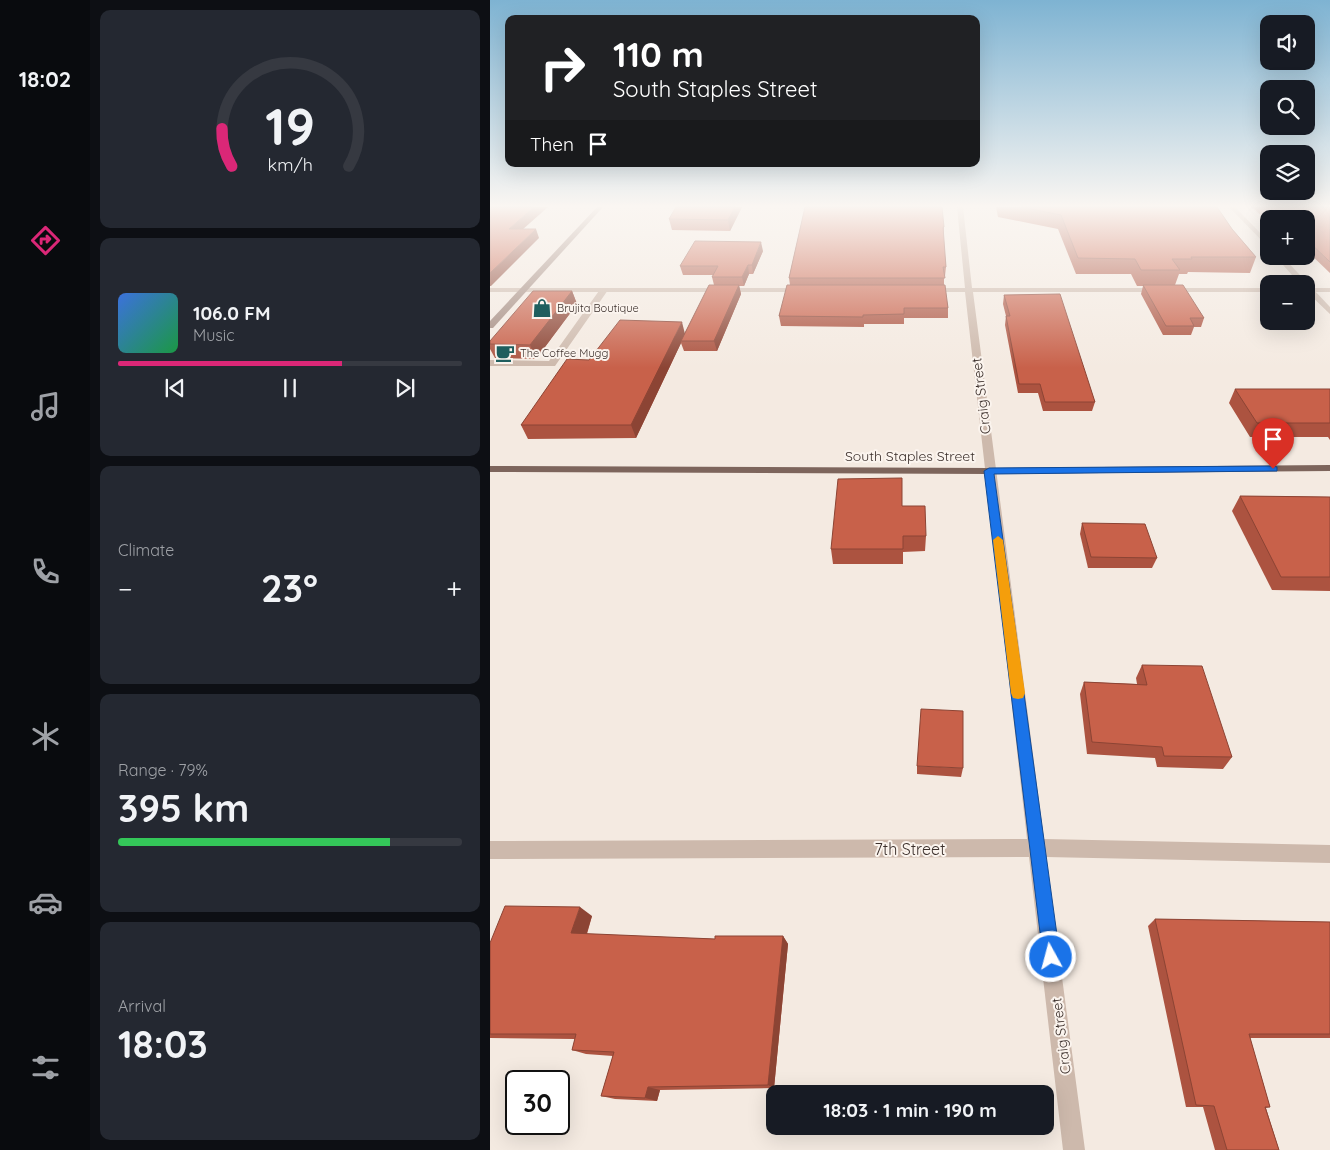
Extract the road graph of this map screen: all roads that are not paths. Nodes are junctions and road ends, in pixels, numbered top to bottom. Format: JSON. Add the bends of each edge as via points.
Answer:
{"nodes":[{"id":1,"x":550,"y":261,"type":"edge"},
{"id":2,"x":965,"y":261,"type":"edge"},
{"id":3,"x":1286,"y":265,"type":"edge"},
{"id":4,"x":1296,"y":275,"type":"edge"},
{"id":5,"x":1315,"y":288,"type":"edge"},
{"id":6,"x":490,"y":290,"type":"edge"},
{"id":7,"x":523,"y":290,"type":"junction"},
{"id":8,"x":604,"y":290,"type":"junction"},
{"id":9,"x":811,"y":290,"type":"edge"},
{"id":10,"x":919,"y":290,"type":"edge"},
{"id":11,"x":968,"y":290,"type":"junction"},
{"id":12,"x":1260,"y":290,"type":"edge"},
{"id":13,"x":1330,"y":290,"type":"edge"},
{"id":14,"x":1315,"y":296,"type":"edge"},
{"id":15,"x":1330,"y":312,"type":"edge"},
{"id":16,"x":490,"y":326,"type":"edge"},
{"id":17,"x":490,"y":363,"type":"edge"},
{"id":18,"x":1330,"y":468,"type":"edge"},
{"id":19,"x":490,"y":469,"type":"edge"},
{"id":20,"x":989,"y":471,"type":"junction"},
{"id":21,"x":1038,"y":848,"type":"junction"},
{"id":22,"x":490,"y":850,"type":"edge"},
{"id":23,"x":1330,"y":854,"type":"edge"},
{"id":24,"x":1074,"y":1150,"type":"edge"}],
"edges":[{"from":1,"to":7,"type":"main road"},
{"from":2,"to":11,"type":"street","name":"Craig Street"},
{"from":3,"to":4,"type":"street"},
{"from":5,"to":13,"type":"street"},
{"from":6,"to":7,"type":"street"},
{"from":7,"to":8,"type":"street"},
{"from":7,"to":16,"type":"main road"},
{"from":8,"to":9,"type":"street"},
{"from":8,"to":17,"type":"street","via":[[552,364]]},
{"from":10,"to":11,"type":"street"},
{"from":11,"to":12,"type":"street"},
{"from":11,"to":20,"type":"street","name":"Craig Street"},
{"from":14,"to":15,"type":"street"},
{"from":18,"to":20,"type":"main road","name":"South Staples Street"},
{"from":19,"to":20,"type":"main road","name":"South Staples Street"},
{"from":20,"to":21,"type":"street","name":"Craig Street"},
{"from":21,"to":22,"type":"street","name":"7th Street"},
{"from":21,"to":23,"type":"street","name":"7th Street"},
{"from":21,"to":24,"type":"street","name":"Craig Street"}]}
